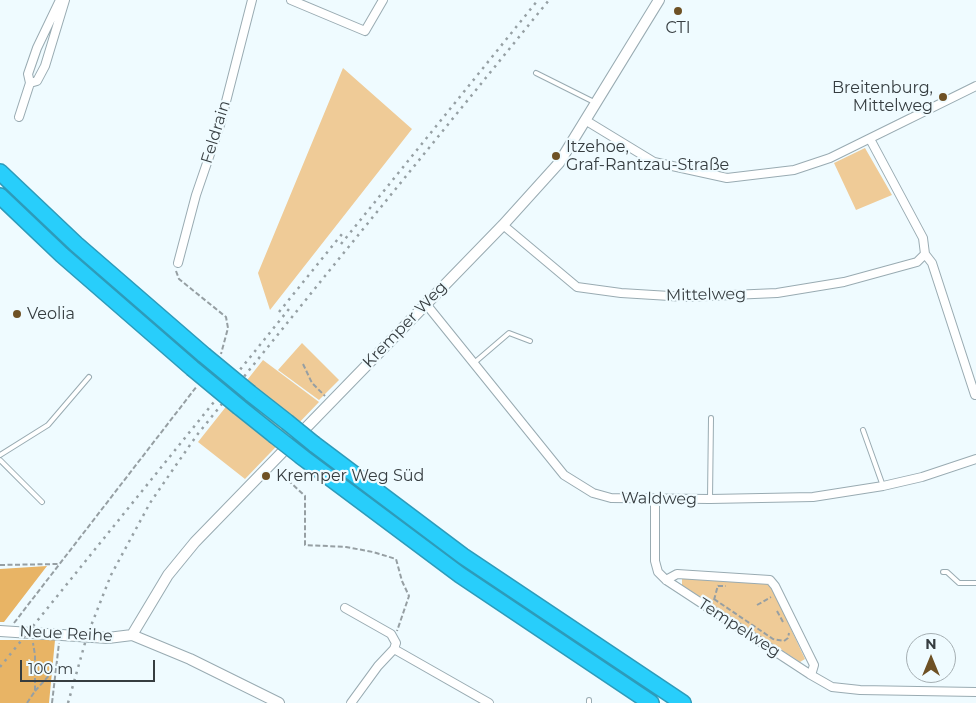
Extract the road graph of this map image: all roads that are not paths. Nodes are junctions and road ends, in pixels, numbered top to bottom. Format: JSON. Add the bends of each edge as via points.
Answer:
{"nodes":[{"id":1,"x":60,"y":0,"type":"edge"},
{"id":2,"x":65,"y":0,"type":"edge"},
{"id":3,"x":252,"y":0,"type":"edge"},
{"id":4,"x":291,"y":0,"type":"edge"},
{"id":5,"x":383,"y":0,"type":"edge"},
{"id":6,"x":659,"y":0,"type":"edge"},
{"id":7,"x":536,"y":73,"type":"dead end"},
{"id":8,"x":30,"y":83,"type":"junction"},
{"id":9,"x":976,"y":86,"type":"edge"},
{"id":10,"x":596,"y":103,"type":"junction"},
{"id":11,"x":19,"y":117,"type":"dead end"},
{"id":12,"x":586,"y":120,"type":"junction"},
{"id":13,"x":870,"y":139,"type":"junction"},
{"id":14,"x":0,"y":172,"type":"edge"},
{"id":15,"x":0,"y":196,"type":"edge"},
{"id":16,"x":503,"y":225,"type":"junction"},
{"id":17,"x":925,"y":254,"type":"junction"},
{"id":18,"x":178,"y":263,"type":"road end"},
{"id":19,"x":426,"y":304,"type":"junction"},
{"id":20,"x":530,"y":341,"type":"dead end"},
{"id":21,"x":474,"y":363,"type":"junction"},
{"id":22,"x":88,"y":377,"type":"dead end"},
{"id":23,"x":975,"y":395,"type":"dead end"},
{"id":24,"x":711,"y":418,"type":"dead end"},
{"id":25,"x":863,"y":430,"type":"dead end"},
{"id":26,"x":0,"y":455,"type":"edge"},
{"id":27,"x":976,"y":459,"type":"edge"},
{"id":28,"x":0,"y":460,"type":"edge"},
{"id":29,"x":883,"y":486,"type":"junction"},
{"id":30,"x":655,"y":498,"type":"junction"},
{"id":31,"x":710,"y":499,"type":"junction"},
{"id":32,"x":42,"y":502,"type":"dead end"},
{"id":33,"x":943,"y":572,"type":"dead end"},
{"id":34,"x":666,"y":580,"type":"junction"},
{"id":35,"x":976,"y":583,"type":"edge"},
{"id":36,"x":345,"y":608,"type":"dead end"},
{"id":37,"x":4,"y":631,"type":"edge"},
{"id":38,"x":132,"y":635,"type":"junction"},
{"id":39,"x":394,"y":649,"type":"junction"},
{"id":40,"x":812,"y":675,"type":"junction"},
{"id":41,"x":976,"y":692,"type":"edge"},
{"id":42,"x":279,"y":703,"type":"edge"},
{"id":43,"x":351,"y":703,"type":"edge"},
{"id":44,"x":489,"y":703,"type":"edge"},
{"id":45,"x":652,"y":703,"type":"edge"},
{"id":46,"x":683,"y":703,"type":"edge"}],
"edges":[{"from":1,"to":8,"type":"street","via":[[37,48],[28,74]]},
{"from":2,"to":8,"type":"street","via":[[45,66],[38,81]]},
{"from":3,"to":18,"type":"street","name":"Feldrain","via":[[220,125],[196,195]]},
{"from":4,"to":5,"type":"street","via":[[365,32]]},
{"from":6,"to":10,"type":"street","name":"Kremper Weg"},
{"from":7,"to":10,"type":"lane"},
{"from":8,"to":11,"type":"street"},
{"from":9,"to":13,"type":"street"},
{"from":10,"to":12,"type":"street","name":"Kremper Weg"},
{"from":12,"to":13,"type":"street","via":[[654,162],[727,178],[794,170]]},
{"from":12,"to":16,"type":"street","name":"Kremper Weg","via":[[559,162]]},
{"from":13,"to":17,"type":"street","via":[[923,238]]},
{"from":14,"to":46,"type":"highway","bridge":true,"via":[[76,244],[314,444],[463,556]]},
{"from":15,"to":45,"type":"highway","bridge":true,"via":[[62,255],[192,368],[302,457],[460,575]]},
{"from":16,"to":17,"type":"street","name":"Mittelweg","via":[[577,286],[621,293],[686,297],[777,293],[844,282],[917,262]]},
{"from":16,"to":19,"type":"street","name":"Kremper Weg"},
{"from":17,"to":23,"type":"street","via":[[932,263]]},
{"from":19,"to":21,"type":"street","name":"Waldweg"},
{"from":19,"to":38,"type":"street","name":"Kremper Weg","via":[[177,562]]},
{"from":20,"to":21,"type":"lane","via":[[508,333]]},
{"from":21,"to":30,"type":"street","name":"Waldweg","via":[[564,475],[577,485],[610,498]]},
{"from":22,"to":26,"type":"lane","via":[[48,425]]},
{"from":24,"to":31,"type":"lane"},
{"from":25,"to":29,"type":"lane"},
{"from":27,"to":29,"type":"street","name":"Waldweg"},
{"from":28,"to":32,"type":"lane"},
{"from":29,"to":31,"type":"street","name":"Waldweg","via":[[812,496]]},
{"from":30,"to":31,"type":"street","name":"Waldweg"},
{"from":30,"to":34,"type":"street","name":"Tempelweg","via":[[655,561],[658,572]]},
{"from":33,"to":35,"type":"lane","via":[[959,582]]},
{"from":34,"to":40,"type":"street","name":"Tempelweg"},
{"from":34,"to":40,"type":"street","name":"Tempelweg","via":[[677,574],[770,580],[776,586],[814,665]]},
{"from":36,"to":39,"type":"street","via":[[395,638]]},
{"from":37,"to":38,"type":"street","name":"Neue Reihe","via":[[108,638]]},
{"from":38,"to":42,"type":"street","via":[[190,659]]},
{"from":39,"to":43,"type":"street"},
{"from":39,"to":44,"type":"street"},
{"from":40,"to":41,"type":"street","name":"Tempelweg","via":[[832,687],[860,690]]}]}
